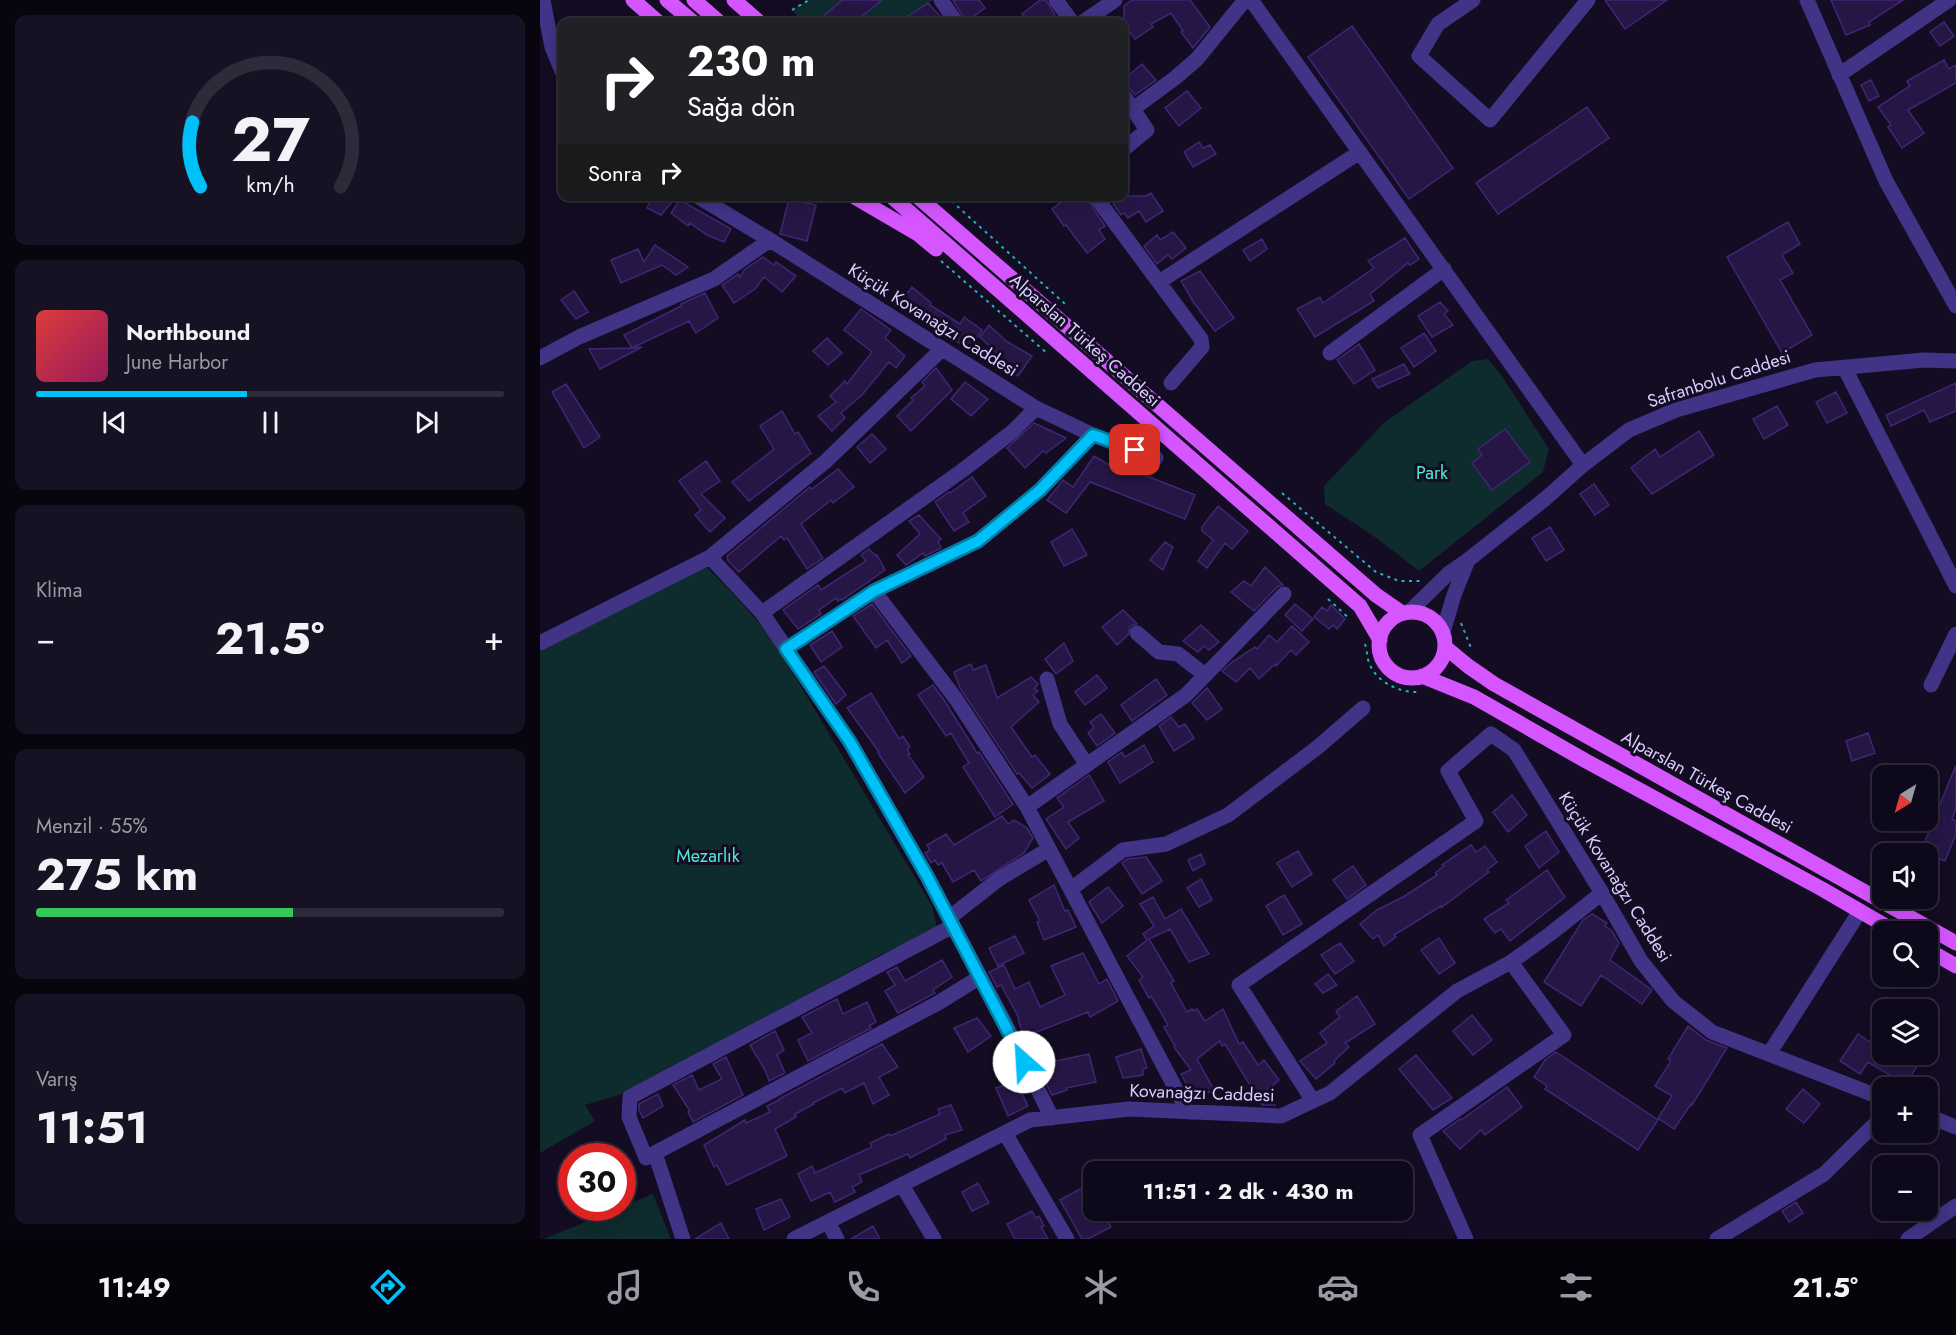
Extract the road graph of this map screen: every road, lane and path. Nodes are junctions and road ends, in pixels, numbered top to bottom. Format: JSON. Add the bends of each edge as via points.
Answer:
{"nodes":[{"id":1,"x":543,"y":0,"type":"edge"},
{"id":2,"x":633,"y":0,"type":"edge"},
{"id":3,"x":667,"y":0,"type":"edge"},
{"id":4,"x":694,"y":0,"type":"edge"},
{"id":5,"x":734,"y":0,"type":"edge"},
{"id":6,"x":809,"y":0,"type":"edge"},
{"id":7,"x":941,"y":0,"type":"edge"},
{"id":8,"x":1056,"y":0,"type":"edge"},
{"id":9,"x":1115,"y":0,"type":"edge"},
{"id":10,"x":1245,"y":0,"type":"edge"},
{"id":11,"x":1251,"y":0,"type":"edge"},
{"id":12,"x":1473,"y":0,"type":"edge"},
{"id":13,"x":1588,"y":0,"type":"edge"},
{"id":14,"x":1807,"y":0,"type":"edge"},
{"id":15,"x":1949,"y":0,"type":"edge"},
{"id":16,"x":792,"y":10,"type":"dead end"},
{"id":17,"x":653,"y":18,"type":"edge"},
{"id":18,"x":688,"y":18,"type":"edge"},
{"id":19,"x":714,"y":18,"type":"edge"},
{"id":20,"x":754,"y":18,"type":"edge"},
{"id":21,"x":953,"y":18,"type":"edge"},
{"id":22,"x":1069,"y":18,"type":"edge"},
{"id":23,"x":1089,"y":18,"type":"edge"},
{"id":24,"x":558,"y":62,"type":"edge"},
{"id":25,"x":1839,"y":75,"type":"junction"},
{"id":26,"x":1128,"y":102,"type":"edge"},
{"id":27,"x":1133,"y":110,"type":"junction"},
{"id":28,"x":1128,"y":146,"type":"edge"},
{"id":29,"x":1360,"y":152,"type":"junction"},
{"id":30,"x":705,"y":201,"type":"edge"},
{"id":31,"x":862,"y":201,"type":"edge"},
{"id":32,"x":897,"y":201,"type":"edge"},
{"id":33,"x":923,"y":201,"type":"edge"},
{"id":34,"x":940,"y":201,"type":"edge"},
{"id":35,"x":952,"y":201,"type":"edge"},
{"id":36,"x":1099,"y":201,"type":"edge"},
{"id":37,"x":770,"y":240,"type":"junction"},
{"id":38,"x":1444,"y":269,"type":"junction"},
{"id":39,"x":1159,"y":282,"type":"junction"},
{"id":40,"x":1066,"y":305,"type":"dead end"},
{"id":41,"x":1956,"y":306,"type":"edge"},
{"id":42,"x":1086,"y":343,"type":"junction"},
{"id":43,"x":941,"y":350,"type":"junction"},
{"id":44,"x":1069,"y":353,"type":"junction"},
{"id":45,"x":1330,"y":353,"type":"dead end"},
{"id":46,"x":540,"y":358,"type":"edge"},
{"id":47,"x":1956,"y":361,"type":"edge"},
{"id":48,"x":1844,"y":367,"type":"junction"},
{"id":49,"x":1171,"y":383,"type":"dead end"},
{"id":50,"x":1036,"y":408,"type":"junction"},
{"id":51,"x":1093,"y":435,"type":"junction"},
{"id":52,"x":1156,"y":458,"type":"dead end"},
{"id":53,"x":1583,"y":465,"type":"junction"},
{"id":54,"x":1280,"y":490,"type":"dead end"},
{"id":55,"x":710,"y":558,"type":"junction"},
{"id":56,"x":1468,"y":560,"type":"junction"},
{"id":57,"x":1434,"y":586,"type":"junction"},
{"id":58,"x":1956,"y":586,"type":"edge"},
{"id":59,"x":874,"y":591,"type":"junction"},
{"id":60,"x":1284,"y":594,"type":"dead end"},
{"id":61,"x":762,"y":613,"type":"junction"},
{"id":62,"x":1406,"y":613,"type":"junction"},
{"id":63,"x":1461,"y":621,"type":"dead end"},
{"id":64,"x":1137,"y":633,"type":"dead end"},
{"id":65,"x":1956,"y":634,"type":"edge"},
{"id":66,"x":1380,"y":640,"type":"junction"},
{"id":67,"x":1444,"y":640,"type":"junction"},
{"id":68,"x":540,"y":644,"type":"edge"},
{"id":69,"x":786,"y":649,"type":"junction"},
{"id":70,"x":1472,"y":651,"type":"dead end"},
{"id":71,"x":1205,"y":675,"type":"junction"},
{"id":72,"x":1422,"y":676,"type":"junction"},
{"id":73,"x":1047,"y":679,"type":"dead end"},
{"id":74,"x":1931,"y":685,"type":"dead end"},
{"id":75,"x":1363,"y":708,"type":"dead end"},
{"id":76,"x":1086,"y":765,"type":"junction"},
{"id":77,"x":1027,"y":807,"type":"junction"},
{"id":78,"x":1049,"y":849,"type":"junction"},
{"id":79,"x":1071,"y":889,"type":"junction"},
{"id":80,"x":1602,"y":893,"type":"junction"},
{"id":81,"x":1860,"y":911,"type":"junction"},
{"id":82,"x":1877,"y":921,"type":"edge"},
{"id":83,"x":951,"y":922,"type":"junction"},
{"id":84,"x":1956,"y":943,"type":"edge"},
{"id":85,"x":1938,"y":956,"type":"edge"},
{"id":86,"x":1511,"y":962,"type":"junction"},
{"id":87,"x":1956,"y":966,"type":"edge"},
{"id":88,"x":980,"y":977,"type":"junction"},
{"id":89,"x":1769,"y":1054,"type":"junction"},
{"id":90,"x":1872,"y":1094,"type":"edge"},
{"id":91,"x":1312,"y":1101,"type":"junction"},
{"id":92,"x":1188,"y":1112,"type":"junction"},
{"id":93,"x":1052,"y":1118,"type":"junction"},
{"id":94,"x":1938,"y":1120,"type":"edge"},
{"id":95,"x":1872,"y":1127,"type":"edge"},
{"id":96,"x":1956,"y":1127,"type":"edge"},
{"id":97,"x":1005,"y":1133,"type":"junction"},
{"id":98,"x":655,"y":1153,"type":"junction"},
{"id":99,"x":902,"y":1185,"type":"junction"},
{"id":100,"x":1956,"y":1206,"type":"edge"},
{"id":101,"x":828,"y":1222,"type":"junction"},
{"id":102,"x":683,"y":1239,"type":"edge"},
{"id":103,"x":794,"y":1239,"type":"edge"},
{"id":104,"x":837,"y":1239,"type":"edge"},
{"id":105,"x":934,"y":1239,"type":"edge"},
{"id":106,"x":1066,"y":1239,"type":"edge"},
{"id":107,"x":1466,"y":1239,"type":"edge"},
{"id":108,"x":1717,"y":1239,"type":"edge"},
{"id":109,"x":1908,"y":1239,"type":"edge"}],
"edges":[{"from":1,"to":24,"type":"street"},
{"from":2,"to":17,"type":"main road"},
{"from":3,"to":18,"type":"main road"},
{"from":4,"to":19,"type":"main road"},
{"from":5,"to":20,"type":"main road"},
{"from":6,"to":16,"type":"path"},
{"from":7,"to":21,"type":"street"},
{"from":8,"to":22,"type":"street"},
{"from":9,"to":23,"type":"street"},
{"from":10,"to":27,"type":"street","via":[[1197,59]]},
{"from":11,"to":29,"type":"street"},
{"from":12,"to":13,"type":"street","via":[[1438,24],[1419,56],[1490,120]]},
{"from":14,"to":25,"type":"street"},
{"from":15,"to":25,"type":"street"},
{"from":25,"to":41,"type":"street","via":[[1886,181]]},
{"from":26,"to":27,"type":"street"},
{"from":27,"to":28,"type":"street","via":[[1147,130]]},
{"from":29,"to":38,"type":"street"},
{"from":29,"to":39,"type":"street"},
{"from":30,"to":37,"type":"street","name":"Küçük Kovanağzı Caddesi"},
{"from":31,"to":44,"type":"main road","via":[[918,234],[1036,335]]},
{"from":32,"to":44,"type":"main road","name":"Alparslan Türkeş Caddesi"},
{"from":33,"to":42,"type":"main road","name":"Alparslan Türkeş Caddesi"},
{"from":34,"to":42,"type":"main road","via":[[1047,296]]},
{"from":35,"to":40,"type":"path"},
{"from":36,"to":39,"type":"street"},
{"from":37,"to":43,"type":"street","name":"Küçük Kovanağzı Caddesi"},
{"from":37,"to":46,"type":"street","via":[[714,279]]},
{"from":38,"to":45,"type":"street"},
{"from":38,"to":53,"type":"street"},
{"from":39,"to":49,"type":"street","via":[[1201,339],[1202,347]]},
{"from":42,"to":62,"type":"main road","name":"Alparslan Türkeş Caddesi","via":[[1376,595]]},
{"from":43,"to":50,"type":"street","name":"Küçük Kovanağzı Caddesi"},
{"from":43,"to":55,"type":"street","via":[[826,460]]},
{"from":44,"to":66,"type":"main road","name":"Alparslan Türkeş Caddesi","via":[[1360,606]]},
{"from":47,"to":48,"type":"street","name":"Safranbolu Caddesi"},
{"from":48,"to":53,"type":"street","name":"Safranbolu Caddesi","via":[[1815,370],[1676,410],[1629,430]]},
{"from":48,"to":58,"type":"street"},
{"from":50,"to":51,"type":"street","name":"Küçük Kovanağzı Caddesi"},
{"from":50,"to":61,"type":"street","via":[[963,470]]},
{"from":51,"to":52,"type":"street","name":"Küçük Kovanağzı Caddesi"},
{"from":51,"to":59,"type":"street","via":[[1040,490],[978,541]]},
{"from":53,"to":56,"type":"street","name":"Safranbolu Caddesi"},
{"from":54,"to":57,"type":"path","via":[[1376,572],[1399,581],[1421,580]]},
{"from":55,"to":61,"type":"street"},
{"from":55,"to":68,"type":"street"},
{"from":56,"to":57,"type":"street","name":"Safranbolu Caddesi"},
{"from":56,"to":67,"type":"street","via":[[1454,595]]},
{"from":57,"to":62,"type":"street","name":"Safranbolu Caddesi"},
{"from":59,"to":69,"type":"street"},
{"from":59,"to":77,"type":"street","via":[[956,699]]},
{"from":60,"to":71,"type":"street"},
{"from":61,"to":69,"type":"street"},
{"from":62,"to":66,"type":"main road","via":[[1389,620]]},
{"from":62,"to":67,"type":"main road","via":[[1429,616],[1438,623]]},
{"from":63,"to":70,"type":"path"},
{"from":64,"to":71,"type":"street","via":[[1159,652],[1178,654]]},
{"from":65,"to":74,"type":"street"},
{"from":66,"to":72,"type":"main road","via":[[1380,651],[1391,670],[1412,678]]},
{"from":67,"to":72,"type":"main road","via":[[1440,663]]},
{"from":67,"to":84,"type":"main road","name":"Alparslan Türkeş Caddesi","via":[[1468,666],[1494,684]]},
{"from":69,"to":83,"type":"street","via":[[850,742]]},
{"from":71,"to":76,"type":"street","via":[[1186,695]]},
{"from":72,"to":81,"type":"main road","via":[[1474,697]]},
{"from":73,"to":76,"type":"street","via":[[1060,724]]},
{"from":75,"to":79,"type":"street","via":[[1228,815],[1166,844],[1123,850]]},
{"from":76,"to":77,"type":"street"},
{"from":77,"to":78,"type":"street"},
{"from":78,"to":79,"type":"street"},
{"from":78,"to":83,"type":"street","via":[[999,879]]},
{"from":79,"to":92,"type":"street"},
{"from":80,"to":86,"type":"street","name":"Kovanağzı Caddesi"},
{"from":80,"to":89,"type":"street","name":"Küçük Kovanağzı Caddesi","via":[[1641,962],[1673,1001],[1712,1032]]},
{"from":80,"to":91,"type":"street","name":"Küçük Kovanağzı Caddesi","via":[[1514,750],[1491,734],[1448,771],[1476,821],[1239,985]]},
{"from":81,"to":82,"type":"main road"},
{"from":81,"to":89,"type":"street"},
{"from":83,"to":88,"type":"street"},
{"from":83,"to":98,"type":"street","via":[[630,1097],[629,1117],[646,1158]]},
{"from":85,"to":87,"type":"main road"},
{"from":86,"to":91,"type":"street","name":"Kovanağzı Caddesi","via":[[1457,991],[1330,1093]]},
{"from":86,"to":107,"type":"street","via":[[1564,1035],[1420,1135]]},
{"from":88,"to":93,"type":"street"},
{"from":88,"to":98,"type":"street"},
{"from":89,"to":90,"type":"street","name":"Küçük Kovanağzı Caddesi"},
{"from":91,"to":92,"type":"street","name":"Kovanağzı Caddesi","via":[[1281,1116]]},
{"from":92,"to":93,"type":"street","name":"Kovanağzı Caddesi","via":[[1129,1109]]},
{"from":93,"to":97,"type":"street","name":"Kovanağzı Caddesi","via":[[1029,1120]]},
{"from":94,"to":96,"type":"street"},
{"from":95,"to":108,"type":"street","via":[[1824,1174]]},
{"from":97,"to":99,"type":"street","name":"Kovanağzı Caddesi"},
{"from":97,"to":106,"type":"street"},
{"from":98,"to":102,"type":"street"},
{"from":99,"to":101,"type":"street","name":"Kovanağzı Caddesi"},
{"from":99,"to":105,"type":"street"},
{"from":100,"to":109,"type":"street"},
{"from":101,"to":103,"type":"street","name":"Kovanağzı Caddesi"},
{"from":101,"to":104,"type":"street"}]}
